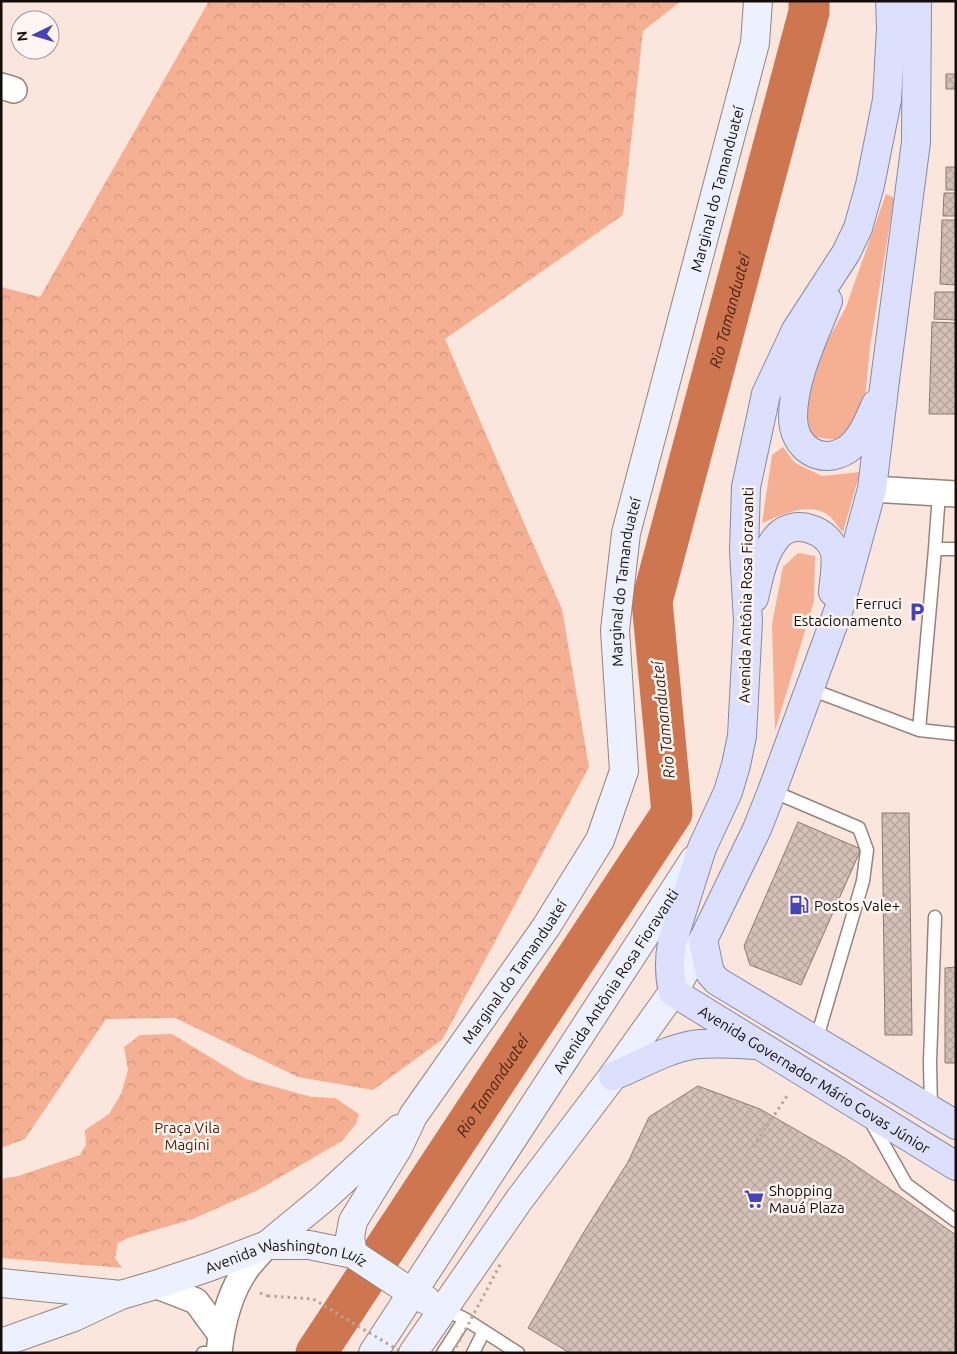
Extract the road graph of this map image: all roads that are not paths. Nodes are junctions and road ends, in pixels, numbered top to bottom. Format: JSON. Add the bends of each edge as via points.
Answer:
{"nodes":[{"id":1,"x":758,"y":1,"type":"edge"},
{"id":2,"x":890,"y":1,"type":"edge"},
{"id":3,"x":917,"y":1,"type":"edge"},
{"id":4,"x":846,"y":253,"type":"junction"},
{"id":5,"x":884,"y":388,"type":"junction"},
{"id":6,"x":872,"y":489,"type":"junction"},
{"id":7,"x":947,"y":493,"type":"edge"},
{"id":8,"x":936,"y":549,"type":"junction"},
{"id":9,"x":956,"y":549,"type":"edge"},
{"id":10,"x":748,"y":621,"type":"junction"},
{"id":11,"x":826,"y":648,"type":"junction"},
{"id":12,"x":810,"y":689,"type":"junction"},
{"id":13,"x":919,"y":730,"type":"junction"},
{"id":14,"x":956,"y":734,"type":"edge"},
{"id":15,"x":772,"y":791,"type":"junction"},
{"id":16,"x":702,"y":848,"type":"junction"},
{"id":17,"x":935,"y":917,"type":"dead end"},
{"id":18,"x":703,"y":940,"type":"junction"},
{"id":19,"x":673,"y":992,"type":"junction"},
{"id":20,"x":816,"y":1041,"type":"junction"},
{"id":21,"x":759,"y":1045,"type":"junction"},
{"id":22,"x":613,"y":1076,"type":"junction"},
{"id":23,"x":864,"y":1109,"type":"junction"},
{"id":24,"x":931,"y":1110,"type":"junction"},
{"id":25,"x":413,"y":1116,"type":"junction"},
{"id":26,"x":956,"y":1125,"type":"edge"},
{"id":27,"x":956,"y":1137,"type":"edge"},
{"id":28,"x":956,"y":1166,"type":"edge"},
{"id":29,"x":956,"y":1221,"type":"edge"},
{"id":30,"x":267,"y":1245,"type":"junction"},
{"id":31,"x":358,"y":1258,"type":"junction"},
{"id":32,"x":1,"y":1283,"type":"edge"},
{"id":33,"x":155,"y":1286,"type":"junction"},
{"id":34,"x":409,"y":1289,"type":"junction"},
{"id":35,"x":121,"y":1295,"type":"junction"},
{"id":36,"x":454,"y":1314,"type":"junction"},
{"id":37,"x":484,"y":1331,"type":"junction"},
{"id":38,"x":1,"y":1342,"type":"edge"},
{"id":39,"x":212,"y":1348,"type":"edge"},
{"id":40,"x":373,"y":1353,"type":"edge"},
{"id":41,"x":413,"y":1353,"type":"edge"},
{"id":42,"x":443,"y":1353,"type":"edge"},
{"id":43,"x":473,"y":1353,"type":"edge"},
{"id":44,"x":518,"y":1353,"type":"edge"}],
"edges":[{"from":1,"to":25,"type":"main road","name":"Marginal do Tamanduateí","via":[[755,43],[626,533],[616,630],[624,771],[600,840],[546,926]]},
{"from":2,"to":4,"type":"main road","name":"Avenida Antônia Rosa Fioravanti","via":[[887,100],[870,185],[858,228]]},
{"from":3,"to":5,"type":"main road","via":[[916,142]]},
{"from":4,"to":5,"type":"main road","via":[[796,385],[793,418],[798,441],[816,455],[834,455],[848,449],[861,434]]},
{"from":4,"to":10,"type":"main road","name":"Avenida Antônia Rosa Fioravanti","via":[[796,330],[766,394],[746,487],[744,552]]},
{"from":5,"to":6,"type":"main road"},
{"from":6,"to":7,"type":"street"},
{"from":6,"to":11,"type":"main road"},
{"from":7,"to":8,"type":"lane"},
{"from":8,"to":9,"type":"lane"},
{"from":8,"to":13,"type":"lane"},
{"from":10,"to":11,"type":"main road","via":[[762,566],[777,536],[798,527],[812,528],[828,540],[834,552],[836,569]]},
{"from":10,"to":16,"type":"main road","name":"Avenida Antônia Rosa Fioravanti","via":[[742,736],[728,792]]},
{"from":11,"to":12,"type":"main road"},
{"from":12,"to":13,"type":"lane"},
{"from":12,"to":15,"type":"main road"},
{"from":13,"to":14,"type":"lane"},
{"from":15,"to":18,"type":"main road"},
{"from":15,"to":20,"type":"lane","via":[[859,828],[867,850],[863,881]]},
{"from":16,"to":19,"type":"main road","via":[[672,943],[670,976]]},
{"from":16,"to":34,"type":"main road","name":"Avenida Antônia Rosa Fioravanti"},
{"from":17,"to":24,"type":"lane"},
{"from":18,"to":19,"type":"main road"},
{"from":18,"to":20,"type":"main road","name":"Avenida Governador Mário Covas Júnior","via":[[710,973],[717,981]]},
{"from":19,"to":21,"type":"main road","name":"Avenida Governador Mário Covas Júnior"},
{"from":19,"to":22,"type":"main road"},
{"from":20,"to":24,"type":"main road","name":"Avenida Governador Mário Covas Júnior"},
{"from":21,"to":22,"type":"main road","via":[[692,1045]]},
{"from":21,"to":23,"type":"main road","name":"Avenida Governador Mário Covas Júnior"},
{"from":22,"to":36,"type":"main road","via":[[519,1200]]},
{"from":23,"to":27,"type":"main road","via":[[873,1097],[884,1095]]},
{"from":23,"to":28,"type":"main road","name":"Avenida Governador Mário Covas Júnior"},
{"from":23,"to":29,"type":"lane","via":[[906,1184]]},
{"from":24,"to":26,"type":"main road","name":"Avenida Governador Mário Covas Júnior"},
{"from":25,"to":30,"type":"main road","name":"Marginal do Tamanduateí","via":[[324,1198]]},
{"from":25,"to":31,"type":"main road","name":"Marginal do Tamanduateí","via":[[398,1148],[353,1221],[350,1238]]},
{"from":30,"to":31,"type":"main road","name":"Avenida Washington Luíz","via":[[309,1245]]},
{"from":30,"to":33,"type":"main road","name":"Avenida Washington Luíz"},
{"from":30,"to":39,"type":"street","name":"Marginal do Tamanduateí","via":[[246,1269],[233,1292]]},
{"from":31,"to":34,"type":"main road","name":"Avenida Washington Luíz"},
{"from":32,"to":35,"type":"main road","name":"Avenida Washington Luíz"},
{"from":33,"to":35,"type":"main road","name":"Avenida Washington Luíz"},
{"from":33,"to":39,"type":"street","name":"Marginal do Tamanduateí","via":[[196,1301]]},
{"from":34,"to":36,"type":"main road","name":"Avenida Washington Luíz"},
{"from":34,"to":40,"type":"main road","name":"Avenida Antônia Rosa Fioravanti"},
{"from":35,"to":38,"type":"main road","name":"Avenida Washington Luíz","via":[[74,1317]]},
{"from":36,"to":37,"type":"lane"},
{"from":36,"to":41,"type":"main road"},
{"from":36,"to":42,"type":"lane"},
{"from":37,"to":43,"type":"lane"},
{"from":37,"to":44,"type":"lane"}]}
